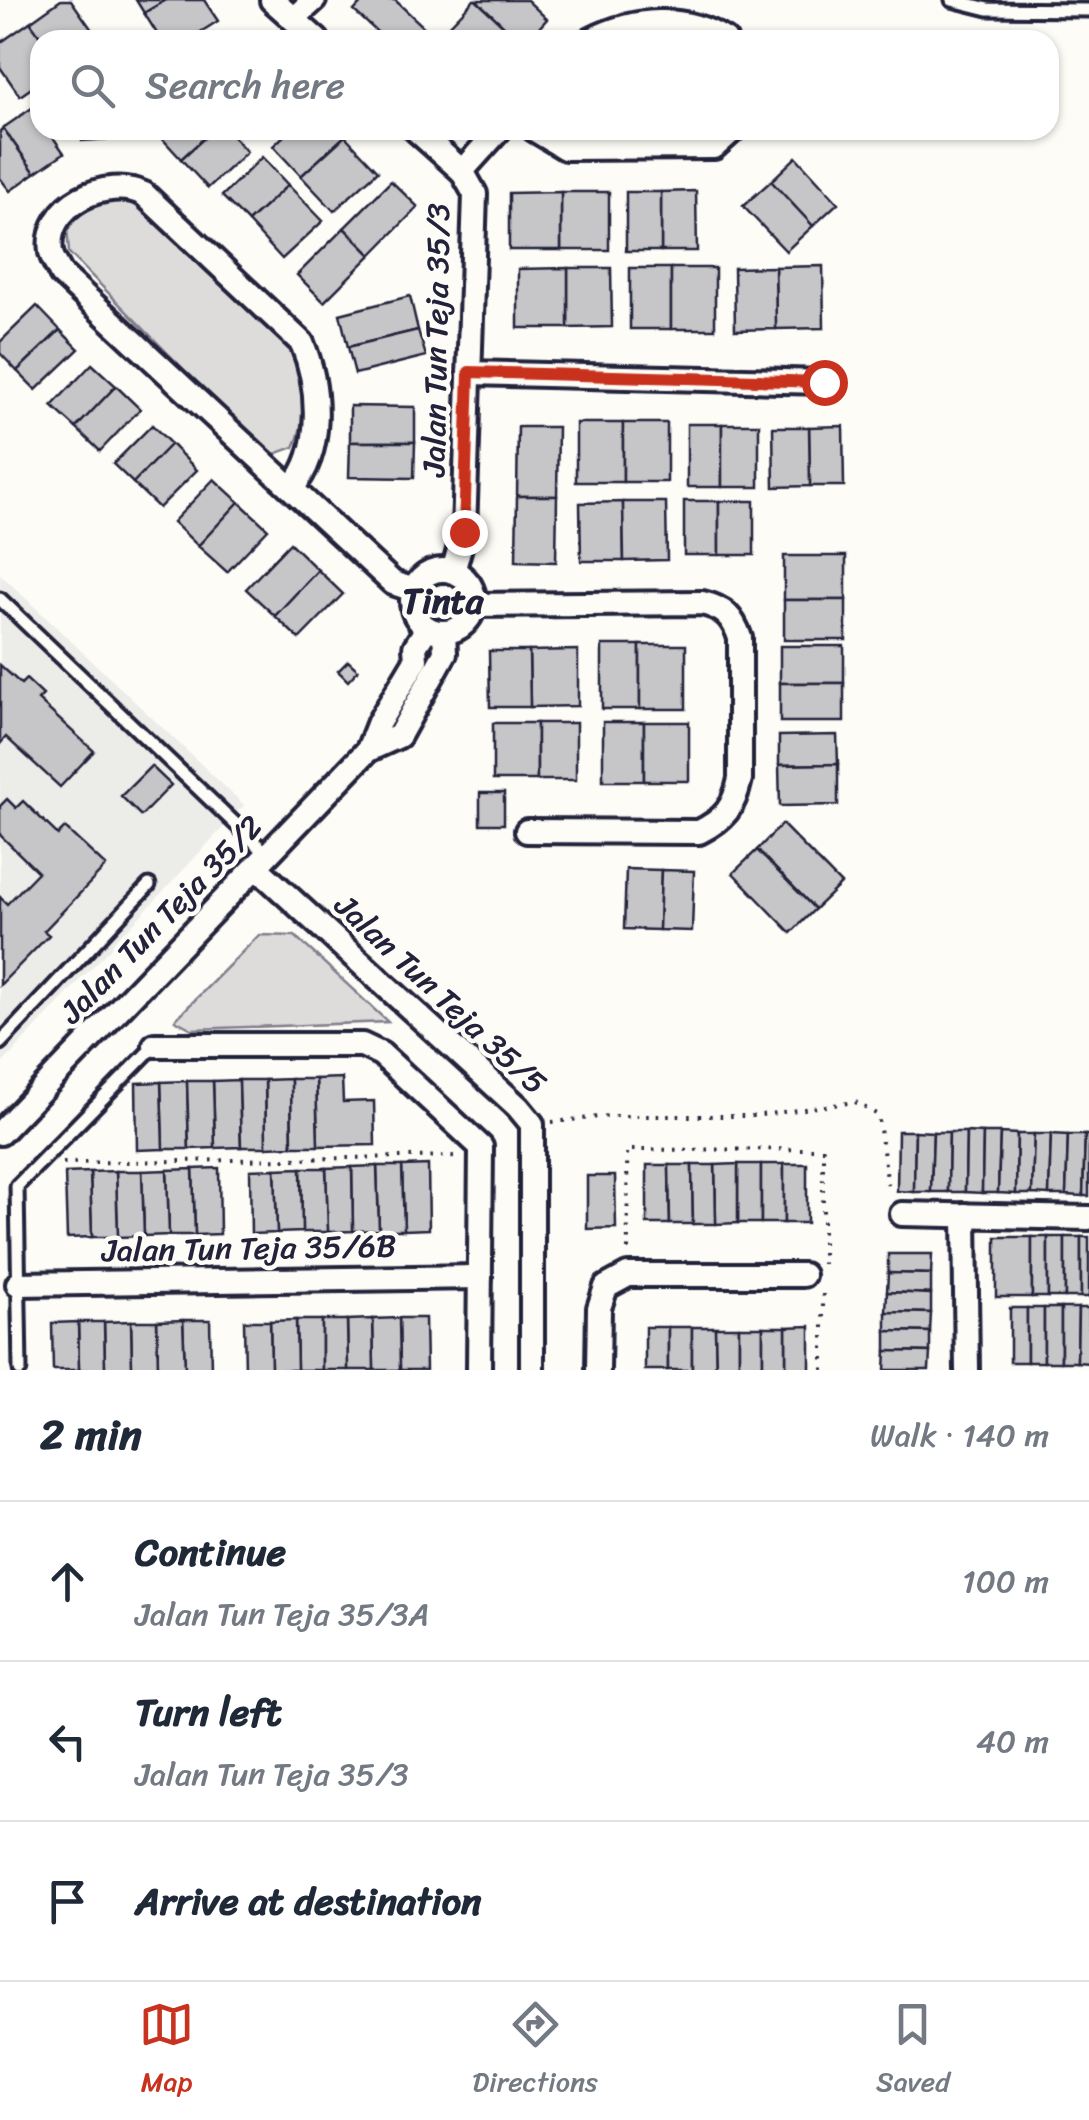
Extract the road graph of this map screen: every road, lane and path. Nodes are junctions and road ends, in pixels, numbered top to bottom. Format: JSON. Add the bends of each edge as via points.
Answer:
{"nodes":[{"id":1,"x":272,"y":0,"type":"edge"},
{"id":2,"x":314,"y":0,"type":"edge"},
{"id":3,"x":952,"y":0,"type":"edge"},
{"id":4,"x":1089,"y":10,"type":"edge"},
{"id":5,"x":293,"y":19,"type":"junction"},
{"id":6,"x":305,"y":30,"type":"edge"},
{"id":7,"x":622,"y":30,"type":"edge"},
{"id":8,"x":708,"y":30,"type":"edge"},
{"id":9,"x":427,"y":140,"type":"edge"},
{"id":10,"x":490,"y":140,"type":"edge"},
{"id":11,"x":552,"y":140,"type":"edge"},
{"id":12,"x":722,"y":140,"type":"edge"},
{"id":13,"x":462,"y":171,"type":"junction"},
{"id":14,"x":469,"y":372,"type":"junction"},
{"id":15,"x":824,"y":382,"type":"dead end"},
{"id":16,"x":292,"y":488,"type":"junction"},
{"id":17,"x":452,"y":572,"type":"junction"},
{"id":18,"x":414,"y":590,"type":"junction"},
{"id":19,"x":0,"y":600,"type":"edge"},
{"id":20,"x":474,"y":605,"type":"junction"},
{"id":21,"x":429,"y":636,"type":"junction"},
{"id":22,"x":368,"y":750,"type":"junction"},
{"id":23,"x":527,"y":831,"type":"dead end"},
{"id":24,"x":262,"y":861,"type":"junction"},
{"id":25,"x":149,"y":885,"type":"dead end"},
{"id":26,"x":0,"y":1043,"type":"edge"},
{"id":27,"x":155,"y":1045,"type":"joint"},
{"id":28,"x":532,"y":1124,"type":"junction"},
{"id":29,"x":0,"y":1133,"type":"edge"},
{"id":30,"x":481,"y":1151,"type":"junction"},
{"id":31,"x":38,"y":1164,"type":"junction"},
{"id":32,"x":902,"y":1214,"type":"joint"},
{"id":33,"x":965,"y":1215,"type":"junction"},
{"id":34,"x":1089,"y":1218,"type":"edge"},
{"id":35,"x":628,"y":1275,"type":"junction"},
{"id":36,"x":803,"y":1275,"type":"dead end"},
{"id":37,"x":480,"y":1277,"type":"junction"},
{"id":38,"x":18,"y":1284,"type":"junction"},
{"id":39,"x":20,"y":1370,"type":"edge"},
{"id":40,"x":479,"y":1370,"type":"edge"},
{"id":41,"x":532,"y":1370,"type":"edge"},
{"id":42,"x":598,"y":1370,"type":"edge"},
{"id":43,"x":823,"y":1370,"type":"edge"},
{"id":44,"x":967,"y":1370,"type":"edge"}],
"edges":[{"from":1,"to":5,"type":"street"},
{"from":2,"to":5,"type":"street"},
{"from":3,"to":4,"type":"lane","via":[[988,9]]},
{"from":5,"to":6,"type":"street"},
{"from":7,"to":8,"type":"street","via":[[679,22]]},
{"from":9,"to":13,"type":"street","name":"Jalan Tun Teja 35/3"},
{"from":10,"to":13,"type":"street"},
{"from":11,"to":12,"type":"street","via":[[584,148],[714,147]]},
{"from":13,"to":14,"type":"street","name":"Jalan Tun Teja 35/3","via":[[475,194]]},
{"from":14,"to":15,"type":"street"},
{"from":14,"to":17,"type":"street","name":"Jalan Tun Teja 35/3","via":[[464,532]]},
{"from":16,"to":16,"type":"street","via":[[62,274],[51,254],[52,233],[84,196],[106,187],[144,194],[302,343],[316,401],[310,450]]},
{"from":16,"to":18,"type":"street","via":[[393,583]]},
{"from":17,"to":18,"type":"street","via":[[432,572]]},
{"from":17,"to":20,"type":"street","via":[[471,588]]},
{"from":18,"to":21,"type":"street","via":[[412,609]]},
{"from":19,"to":24,"type":"lane"},
{"from":20,"to":21,"type":"street","via":[[466,622]]},
{"from":20,"to":23,"type":"street","via":[[702,603],[727,614],[740,638],[740,779],[722,821],[700,832]]},
{"from":21,"to":22,"type":"street","name":"Jalan Tun Teja 35/2"},
{"from":21,"to":22,"type":"street","name":"Jalan Tun Teja 35/2","via":[[445,652],[399,736]]},
{"from":22,"to":24,"type":"street","name":"Jalan Tun Teja 35/2"},
{"from":24,"to":28,"type":"street","name":"Jalan Tun Teja 35/5"},
{"from":24,"to":29,"type":"street","name":"Jalan Tun Teja 35/2"},
{"from":25,"to":26,"type":"lane"},
{"from":27,"to":30,"type":"street","via":[[362,1045],[381,1054]]},
{"from":27,"to":31,"type":"lane"},
{"from":28,"to":32,"type":"path","via":[[608,1116],[754,1116],[855,1102],[878,1115],[890,1205]]},
{"from":28,"to":41,"type":"street","name":"Jalan Tun Teja 35/5"},
{"from":30,"to":31,"type":"path"},
{"from":30,"to":37,"type":"street"},
{"from":31,"to":38,"type":"lane","via":[[16,1186]]},
{"from":32,"to":33,"type":"street"},
{"from":33,"to":34,"type":"street"},
{"from":33,"to":44,"type":"street"},
{"from":35,"to":36,"type":"street"},
{"from":35,"to":42,"type":"street","via":[[606,1287],[599,1308]]},
{"from":35,"to":43,"type":"path","via":[[627,1150],[823,1150]]},
{"from":37,"to":38,"type":"street","name":"Jalan Tun Teja 35/6B"},
{"from":37,"to":40,"type":"street"},
{"from":38,"to":39,"type":"lane"}]}
